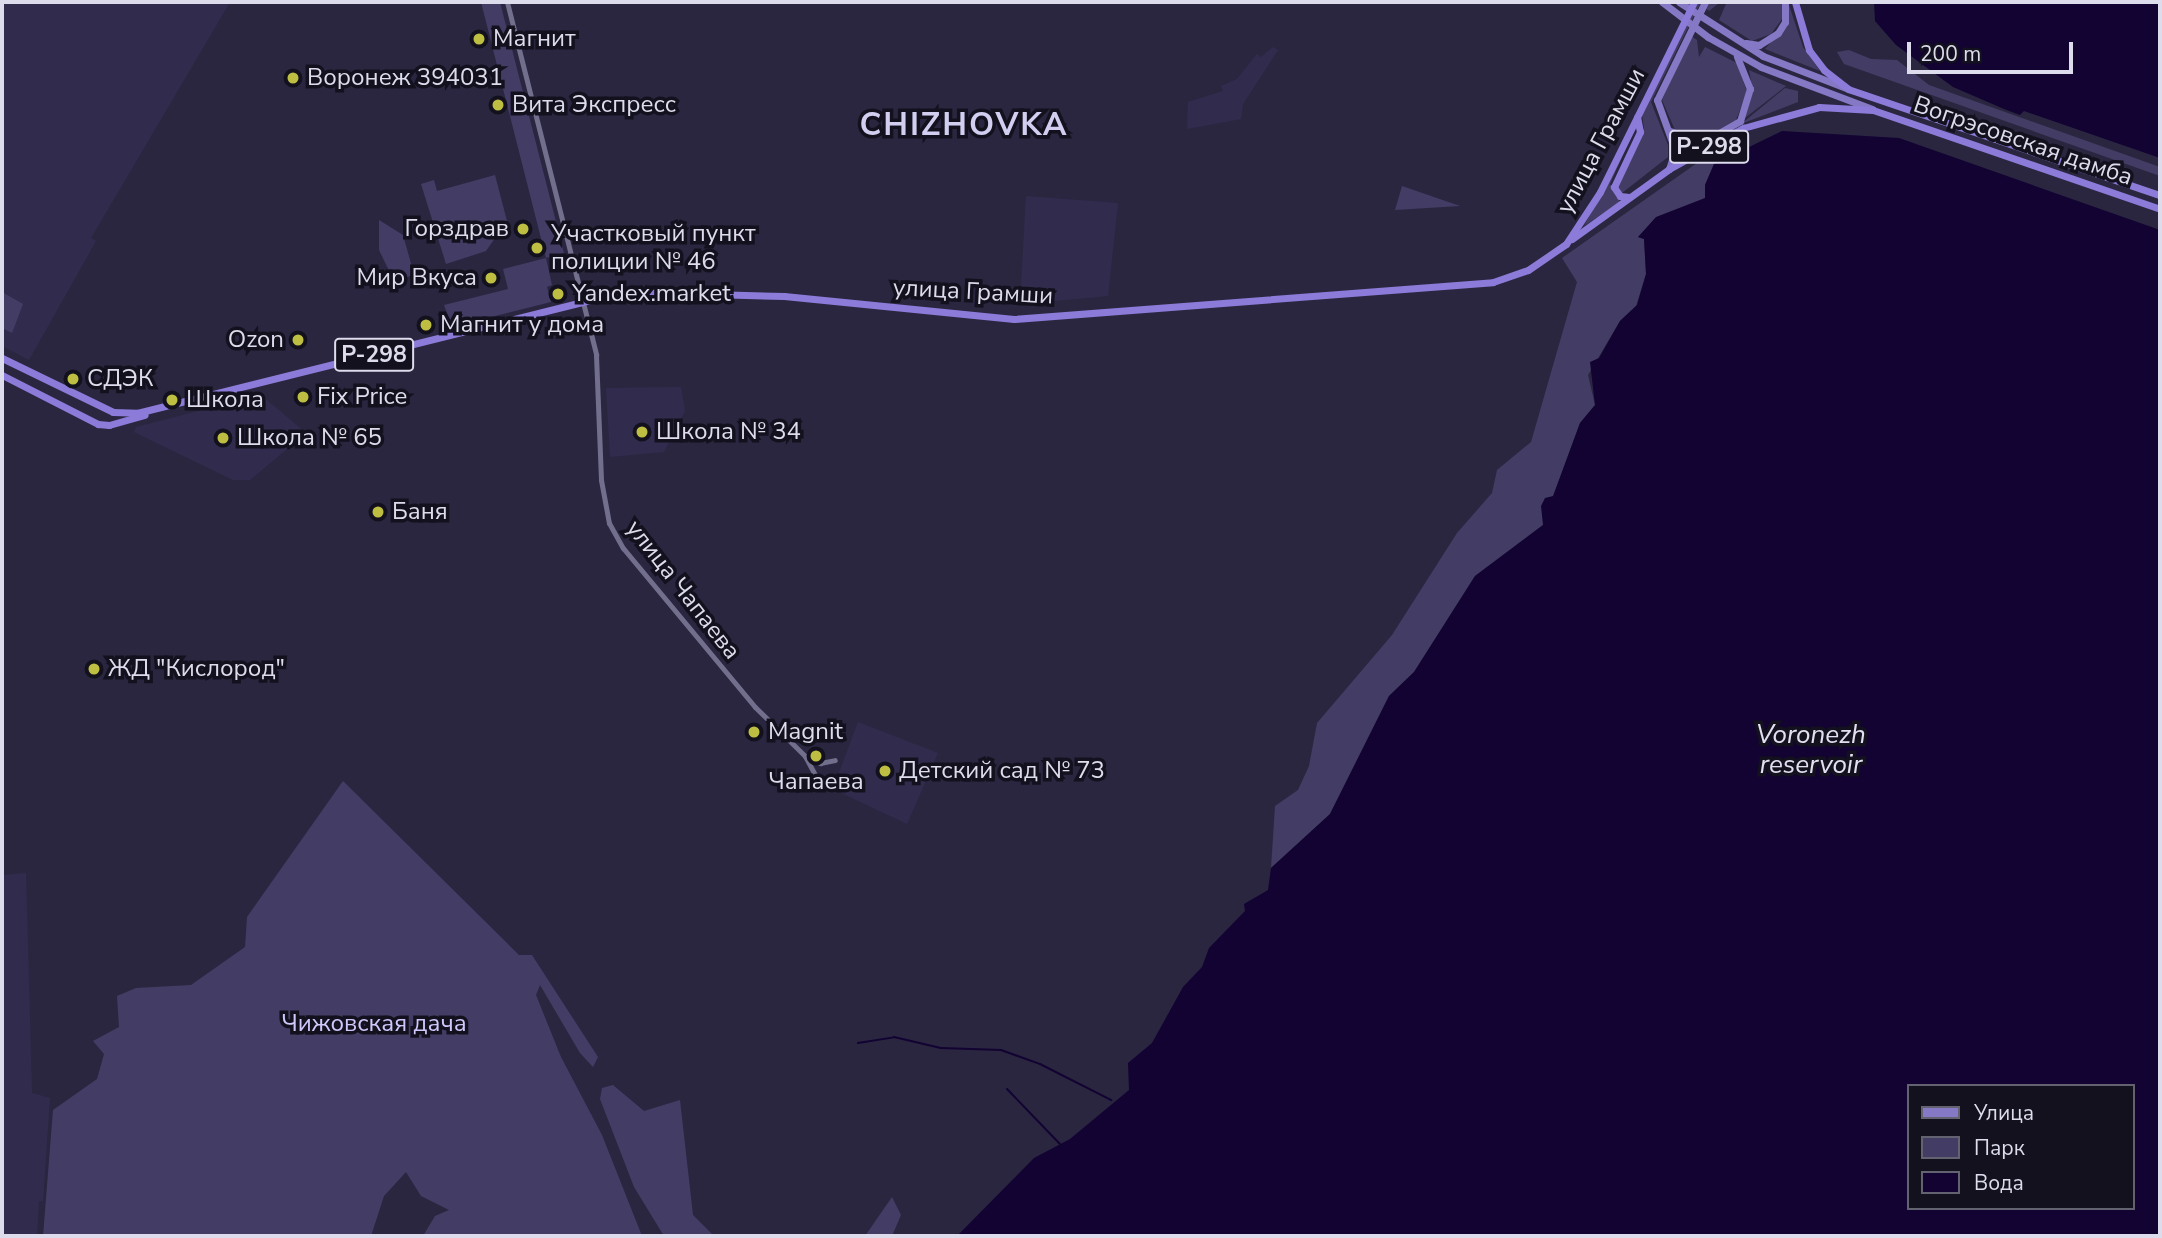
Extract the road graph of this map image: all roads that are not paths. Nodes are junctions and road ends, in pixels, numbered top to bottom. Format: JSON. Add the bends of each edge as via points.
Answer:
{"nodes":[{"id":1,"x":507,"y":2,"type":"edge"},
{"id":2,"x":1679,"y":2,"type":"edge"},
{"id":3,"x":1694,"y":2,"type":"edge"},
{"id":4,"x":1705,"y":2,"type":"edge"},
{"id":5,"x":1785,"y":2,"type":"edge"},
{"id":6,"x":1795,"y":2,"type":"edge"},
{"id":7,"x":1665,"y":4,"type":"edge"},
{"id":8,"x":1738,"y":41,"type":"junction"},
{"id":9,"x":1734,"y":52,"type":"junction"},
{"id":10,"x":1848,"y":89,"type":"junction"},
{"id":11,"x":1873,"y":110,"type":"junction"},
{"id":12,"x":1637,"y":117,"type":"junction"},
{"id":13,"x":1668,"y":130,"type":"junction"},
{"id":14,"x":1669,"y":169,"type":"junction"},
{"id":15,"x":2160,"y":195,"type":"edge"},
{"id":16,"x":1632,"y":197,"type":"junction"},
{"id":17,"x":2160,"y":209,"type":"edge"},
{"id":18,"x":1566,"y":244,"type":"junction"},
{"id":19,"x":585,"y":301,"type":"junction"},
{"id":20,"x":2,"y":358,"type":"edge"},
{"id":21,"x":2,"y":375,"type":"edge"},
{"id":22,"x":164,"y":408,"type":"junction"},
{"id":23,"x":805,"y":756,"type":"junction"},
{"id":24,"x":835,"y":760,"type":"dead end"},
{"id":25,"x":819,"y":782,"type":"dead end"}],
"edges":[{"from":1,"to":19,"type":"street","name":"улица Чапаева"},
{"from":2,"to":8,"type":"main road"},
{"from":3,"to":12,"type":"highway","name":"улица Грамши","number":"Р-298"},
{"from":4,"to":13,"type":"main road","via":[[1657,100]]},
{"from":5,"to":8,"type":"main road","via":[[1785,22],[1772,38],[1759,45]]},
{"from":6,"to":10,"type":"highway","via":[[1810,50],[1824,70]]},
{"from":7,"to":9,"type":"main road"},
{"from":8,"to":10,"type":"main road"},
{"from":9,"to":11,"type":"main road","via":[[1792,80]]},
{"from":9,"to":13,"type":"main road","via":[[1750,89],[1740,121],[1701,143],[1686,141]]},
{"from":10,"to":15,"type":"highway","name":"Вогрэсовская дамба"},
{"from":11,"to":14,"type":"highway","number":"Р-298","via":[[1819,107],[1769,118]]},
{"from":11,"to":17,"type":"highway","name":"Вогрэсовская дамба","number":"Р-298"},
{"from":12,"to":16,"type":"highway","via":[[1640,132],[1614,187],[1620,196]]},
{"from":12,"to":18,"type":"highway","name":"улица Грамши","number":"Р-298","via":[[1599,194]]},
{"from":13,"to":14,"type":"main road","via":[[1675,150]]},
{"from":14,"to":16,"type":"highway","number":"Р-298"},
{"from":16,"to":18,"type":"highway","number":"Р-298"},
{"from":18,"to":19,"type":"highway","name":"улица Грамши","number":"Р-298","via":[[1521,273],[1466,286],[1052,317],[1009,318],[735,293],[637,292]]},
{"from":19,"to":22,"type":"highway","name":"улица Грамши","number":"Р-298"},
{"from":19,"to":23,"type":"street","name":"улица Чапаева","via":[[596,355],[603,498],[616,538],[724,673]]},
{"from":20,"to":22,"type":"highway","number":"Р-298","via":[[113,412]]},
{"from":21,"to":22,"type":"highway","number":"Р-298","via":[[104,425]]},
{"from":23,"to":24,"type":"street","via":[[820,763]]},
{"from":23,"to":25,"type":"street","name":"улица Чапаева"}]}
